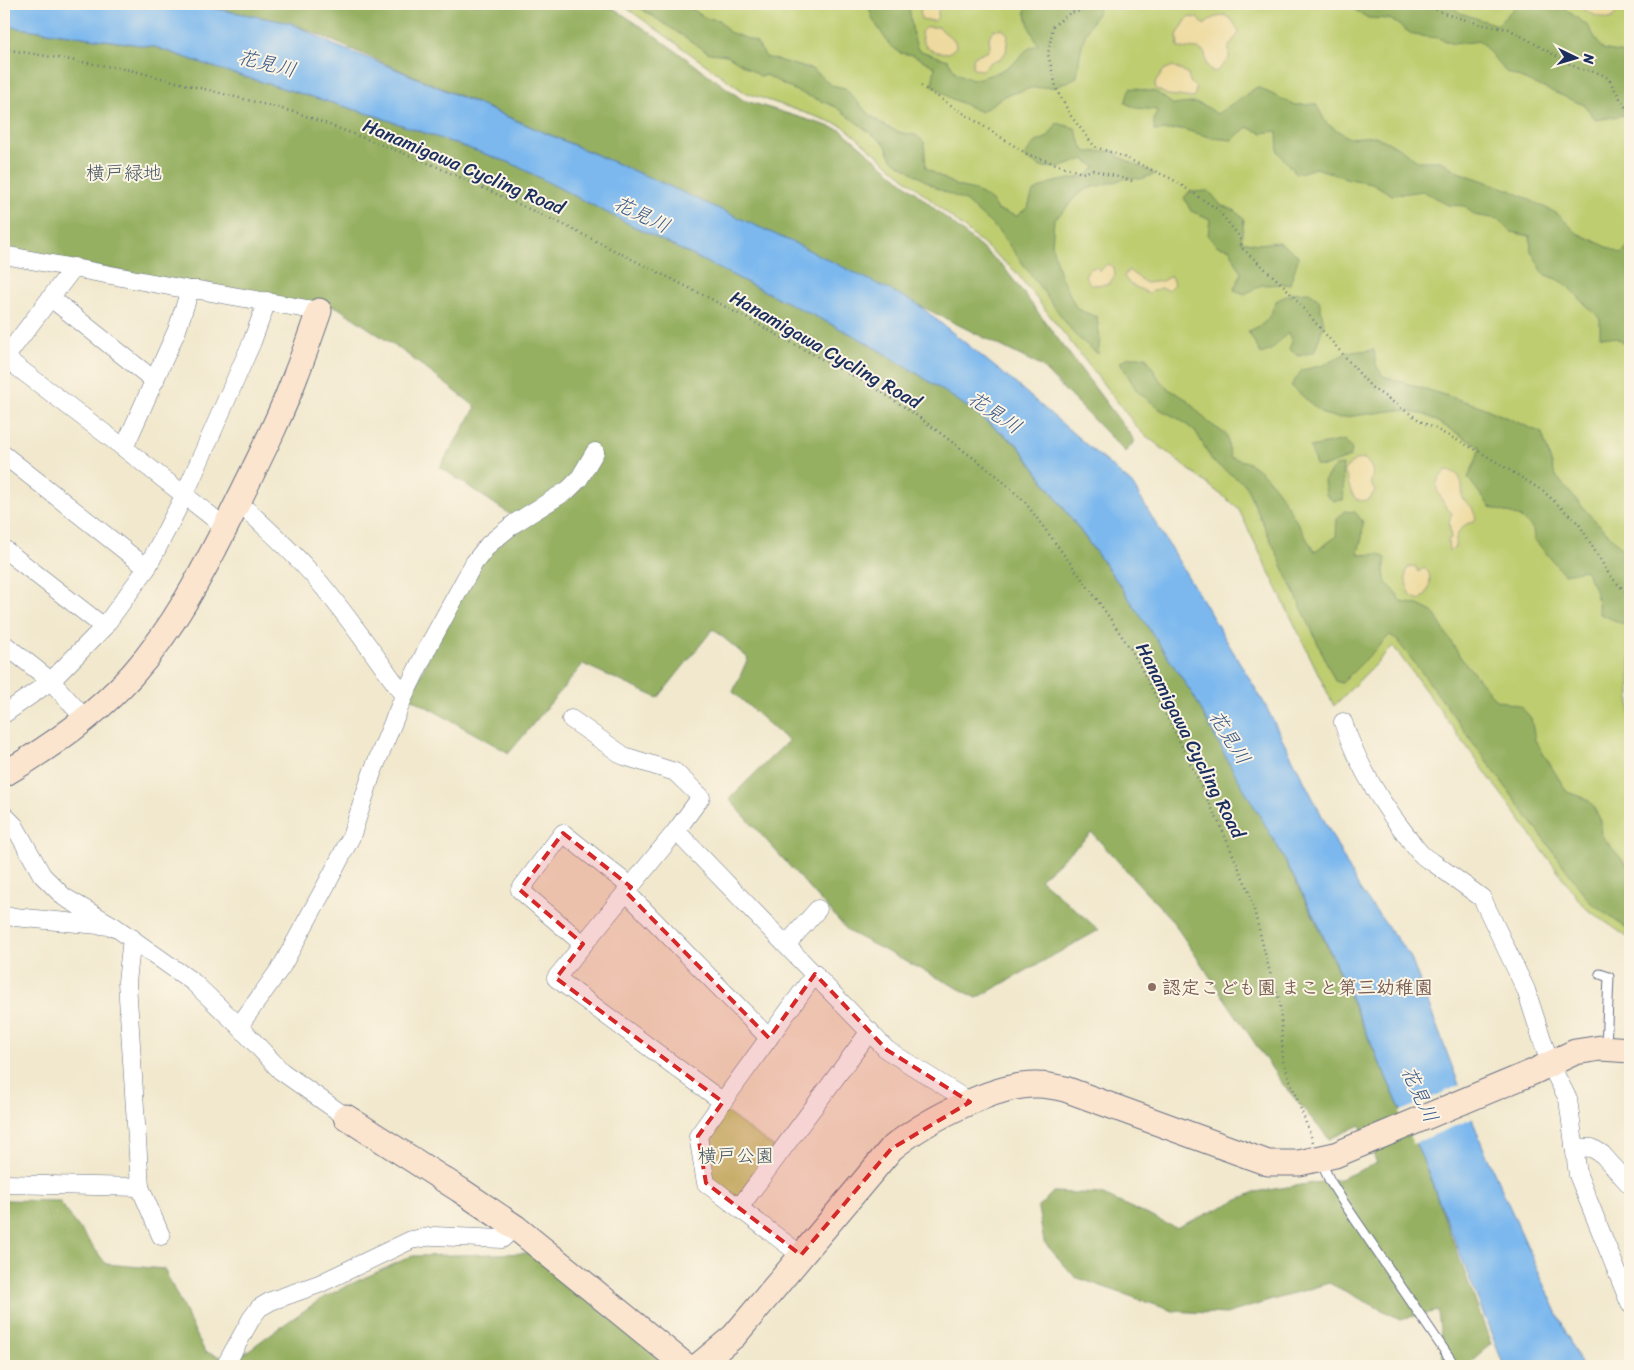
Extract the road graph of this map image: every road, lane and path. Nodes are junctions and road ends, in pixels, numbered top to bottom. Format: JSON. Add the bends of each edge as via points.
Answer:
{"nodes":[{"id":1,"x":1102,"y":4,"type":"edge"},
{"id":2,"x":1422,"y":4,"type":"edge"},
{"id":3,"x":4,"y":49,"type":"edge"},
{"id":4,"x":920,"y":86,"type":"dead end"},
{"id":5,"x":1630,"y":116,"type":"edge"},
{"id":6,"x":1132,"y":181,"type":"dead end"},
{"id":7,"x":4,"y":255,"type":"edge"},
{"id":8,"x":74,"y":268,"type":"junction"},
{"id":9,"x":190,"y":290,"type":"junction"},
{"id":10,"x":51,"y":298,"type":"junction"},
{"id":11,"x":267,"y":302,"type":"junction"},
{"id":12,"x":319,"y":311,"type":"joint"},
{"id":13,"x":4,"y":358,"type":"edge"},
{"id":14,"x":155,"y":381,"type":"junction"},
{"id":15,"x":124,"y":448,"type":"junction"},
{"id":16,"x":595,"y":452,"type":"dead end"},
{"id":17,"x":4,"y":455,"type":"edge"},
{"id":18,"x":184,"y":496,"type":"junction"},
{"id":19,"x":238,"y":502,"type":"junction"},
{"id":20,"x":225,"y":527,"type":"junction"},
{"id":21,"x":4,"y":549,"type":"edge"},
{"id":22,"x":147,"y":568,"type":"junction"},
{"id":23,"x":1630,"y":596,"type":"edge"},
{"id":24,"x":104,"y":627,"type":"junction"},
{"id":25,"x":4,"y":644,"type":"edge"},
{"id":26,"x":50,"y":681,"type":"junction"},
{"id":27,"x":404,"y":696,"type":"junction"},
{"id":28,"x":4,"y":714,"type":"edge"},
{"id":29,"x":571,"y":718,"type":"dead end"},
{"id":30,"x":86,"y":720,"type":"junction"},
{"id":31,"x":1343,"y":722,"type":"dead end"},
{"id":32,"x":4,"y":774,"type":"edge"},
{"id":33,"x":4,"y":815,"type":"edge"},
{"id":34,"x":676,"y":831,"type":"junction"},
{"id":35,"x":628,"y":890,"type":"junction"},
{"id":36,"x":818,"y":909,"type":"dead end"},
{"id":37,"x":4,"y":916,"type":"edge"},
{"id":38,"x":115,"y":927,"type":"junction"},
{"id":39,"x":132,"y":938,"type":"junction"},
{"id":40,"x":583,"y":944,"type":"junction"},
{"id":41,"x":786,"y":945,"type":"junction"},
{"id":42,"x":815,"y":974,"type":"junction"},
{"id":43,"x":1600,"y":974,"type":"dead end"},
{"id":44,"x":239,"y":1026,"type":"junction"},
{"id":45,"x":870,"y":1031,"type":"junction"},
{"id":46,"x":769,"y":1038,"type":"junction"},
{"id":47,"x":1618,"y":1049,"type":"edge"},
{"id":48,"x":1541,"y":1068,"type":"junction"},
{"id":49,"x":723,"y":1102,"type":"junction"},
{"id":50,"x":970,"y":1102,"type":"junction"},
{"id":51,"x":346,"y":1117,"type":"joint"},
{"id":52,"x":1574,"y":1147,"type":"junction"},
{"id":53,"x":1323,"y":1153,"type":"junction"},
{"id":54,"x":4,"y":1184,"type":"edge"},
{"id":55,"x":1630,"y":1185,"type":"edge"},
{"id":56,"x":140,"y":1187,"type":"junction"},
{"id":57,"x":739,"y":1208,"type":"junction"},
{"id":58,"x":515,"y":1227,"type":"junction"},
{"id":59,"x":161,"y":1236,"type":"dead end"},
{"id":60,"x":801,"y":1255,"type":"junction"},
{"id":61,"x":1630,"y":1304,"type":"edge"},
{"id":62,"x":225,"y":1366,"type":"edge"},
{"id":63,"x":686,"y":1366,"type":"edge"},
{"id":64,"x":698,"y":1366,"type":"edge"},
{"id":65,"x":1455,"y":1366,"type":"edge"}],
"edges":[{"from":1,"to":23,"type":"path","via":[[1070,13],[1053,26],[1048,54],[1057,91],[1095,147],[1172,178],[1217,209],[1238,236],[1243,249],[1284,286],[1371,387],[1422,422],[1482,453],[1543,492],[1579,524],[1610,576]]},
{"from":2,"to":5,"type":"path","via":[[1449,15],[1509,29],[1577,68],[1608,78]]},
{"from":3,"to":53,"type":"path","name":"Hanamigawa Cycling Road","via":[[130,70],[298,113],[424,161],[562,224],[713,300],[877,389],[996,475],[1025,502],[1132,651],[1203,789],[1250,894],[1268,969],[1280,1002],[1283,1061]]},
{"from":4,"to":6,"type":"path","via":[[1027,154],[1082,173],[1093,170]]},
{"from":7,"to":8,"type":"street"},
{"from":8,"to":9,"type":"street"},
{"from":8,"to":10,"type":"street"},
{"from":9,"to":11,"type":"street"},
{"from":9,"to":14,"type":"street","via":[[178,330]]},
{"from":10,"to":13,"type":"street"},
{"from":10,"to":14,"type":"street"},
{"from":11,"to":12,"type":"street"},
{"from":11,"to":18,"type":"street"},
{"from":12,"to":19,"type":"street","via":[[294,381]]},
{"from":13,"to":15,"type":"street"},
{"from":14,"to":15,"type":"street"},
{"from":15,"to":18,"type":"street"},
{"from":16,"to":27,"type":"street","via":[[579,479],[568,490],[515,523],[489,544],[474,563]]},
{"from":17,"to":22,"type":"street"},
{"from":18,"to":20,"type":"street"},
{"from":18,"to":22,"type":"street"},
{"from":19,"to":20,"type":"street"},
{"from":19,"to":27,"type":"street","via":[[319,582]]},
{"from":20,"to":30,"type":"street","via":[[201,576],[168,630],[132,676]]},
{"from":21,"to":24,"type":"street"},
{"from":22,"to":24,"type":"street"},
{"from":24,"to":26,"type":"street"},
{"from":25,"to":26,"type":"street"},
{"from":26,"to":28,"type":"street"},
{"from":26,"to":30,"type":"street"},
{"from":27,"to":44,"type":"street","via":[[347,845],[282,966]]},
{"from":29,"to":34,"type":"street","via":[[624,756],[675,772],[702,797]]},
{"from":30,"to":32,"type":"street"},
{"from":31,"to":48,"type":"street","via":[[1353,750],[1395,822],[1425,859],[1482,898],[1526,990]]},
{"from":33,"to":38,"type":"street","via":[[14,825],[42,875],[64,897]]},
{"from":34,"to":35,"type":"street"},
{"from":34,"to":41,"type":"street"},
{"from":35,"to":40,"type":"street"},
{"from":35,"to":40,"type":"street","via":[[563,833],[520,890]]},
{"from":35,"to":46,"type":"street"},
{"from":36,"to":41,"type":"street"},
{"from":37,"to":38,"type":"street"},
{"from":38,"to":39,"type":"street"},
{"from":39,"to":44,"type":"street","via":[[193,982]]},
{"from":39,"to":56,"type":"street","via":[[127,982]]},
{"from":40,"to":49,"type":"street","via":[[556,978]]},
{"from":41,"to":42,"type":"street"},
{"from":42,"to":45,"type":"street"},
{"from":42,"to":46,"type":"street"},
{"from":43,"to":47,"type":"lane","via":[[1609,977]]},
{"from":44,"to":51,"type":"street","via":[[281,1071]]},
{"from":45,"to":50,"type":"street","via":[[887,1050]]},
{"from":45,"to":57,"type":"street"},
{"from":46,"to":49,"type":"street"},
{"from":47,"to":48,"type":"street","via":[[1575,1052]]},
{"from":48,"to":52,"type":"street","via":[[1568,1099]]},
{"from":48,"to":53,"type":"street"},
{"from":49,"to":57,"type":"street","via":[[698,1136],[706,1183]]},
{"from":50,"to":53,"type":"street","via":[[1005,1089],[1037,1085],[1065,1089],[1268,1162],[1299,1164]]},
{"from":50,"to":60,"type":"street","via":[[906,1136],[891,1149]]},
{"from":51,"to":58,"type":"street"},
{"from":52,"to":55,"type":"street","via":[[1592,1148],[1602,1154]]},
{"from":52,"to":61,"type":"street","via":[[1578,1175]]},
{"from":53,"to":65,"type":"lane","via":[[1330,1181]]},
{"from":54,"to":56,"type":"street"},
{"from":56,"to":59,"type":"street"},
{"from":57,"to":60,"type":"street"},
{"from":58,"to":62,"type":"street","via":[[502,1239],[434,1236],[411,1240],[319,1284],[271,1301],[259,1308],[251,1319]]},
{"from":58,"to":63,"type":"street"},
{"from":60,"to":64,"type":"street","via":[[734,1336]]}]}
